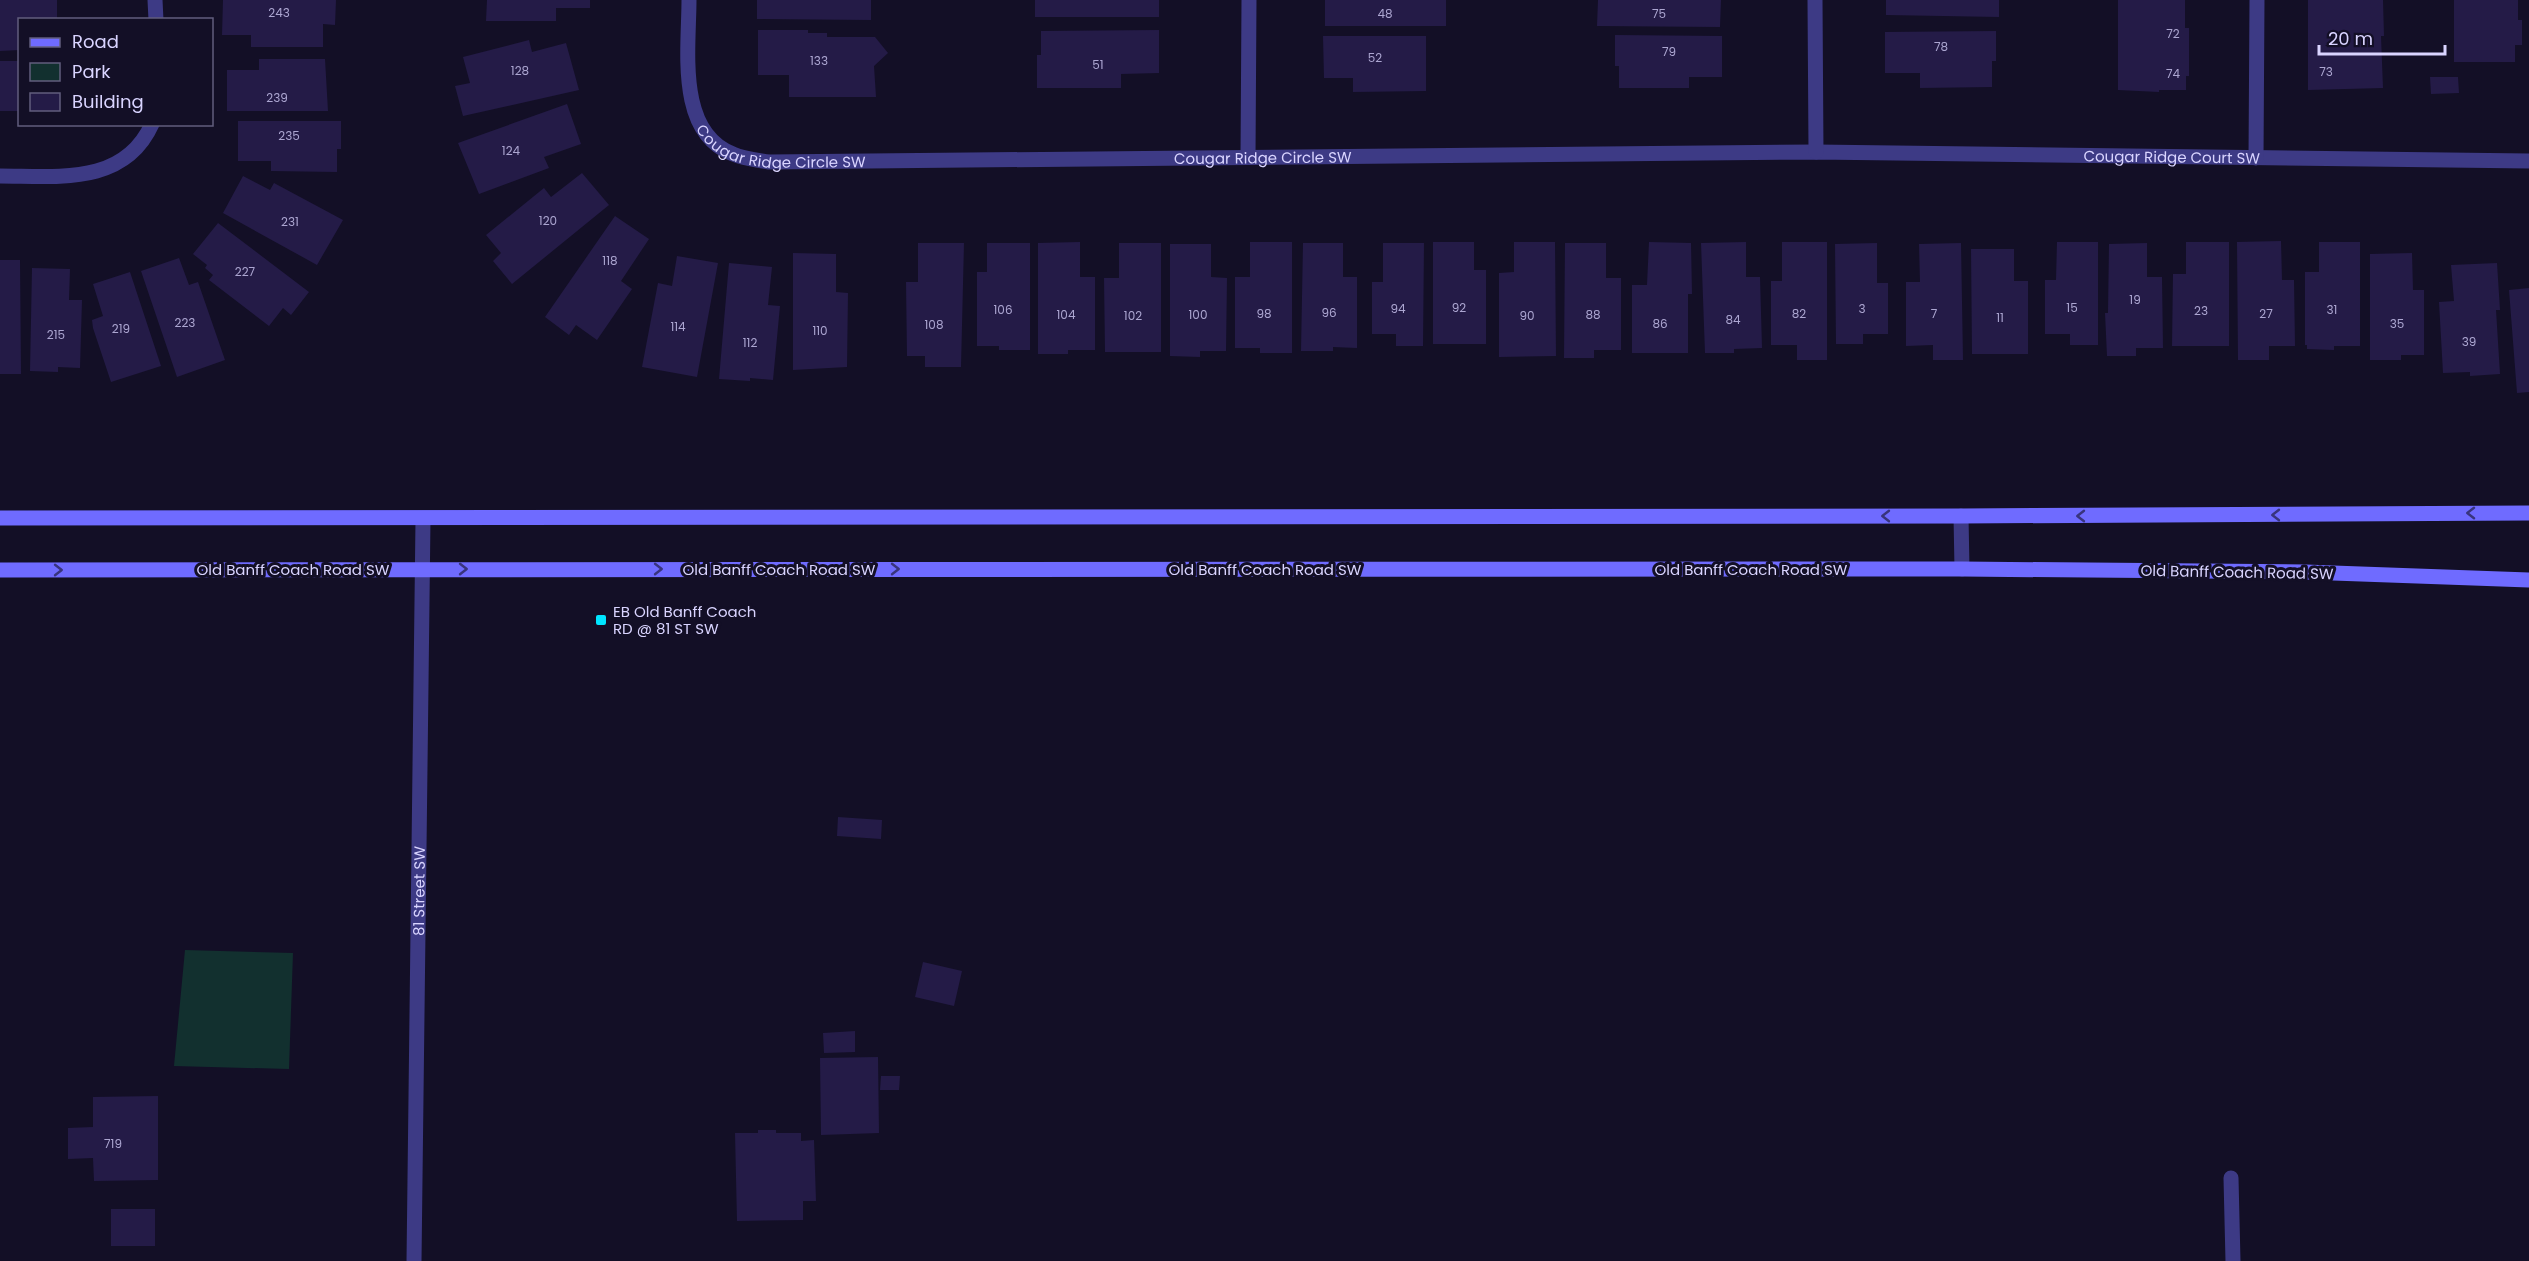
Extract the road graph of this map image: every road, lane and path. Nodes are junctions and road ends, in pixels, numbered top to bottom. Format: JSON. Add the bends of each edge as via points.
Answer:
{"nodes":[{"id":1,"x":156,"y":0,"type":"edge"},
{"id":2,"x":688,"y":0,"type":"edge"},
{"id":3,"x":1249,"y":0,"type":"edge"},
{"id":4,"x":1815,"y":0,"type":"edge"},
{"id":5,"x":2257,"y":0,"type":"edge"},
{"id":6,"x":156,"y":18,"type":"edge"},
{"id":7,"x":151,"y":126,"type":"edge"},
{"id":8,"x":1816,"y":152,"type":"junction"},
{"id":9,"x":1248,"y":157,"type":"junction"},
{"id":10,"x":2256,"y":158,"type":"junction"},
{"id":11,"x":2529,"y":161,"type":"edge"},
{"id":12,"x":0,"y":176,"type":"edge"},
{"id":13,"x":2529,"y":513,"type":"edge"},
{"id":14,"x":1960,"y":516,"type":"junction"},
{"id":15,"x":0,"y":518,"type":"edge"},
{"id":16,"x":423,"y":519,"type":"junction"},
{"id":17,"x":423,"y":568,"type":"junction"},
{"id":18,"x":1962,"y":568,"type":"junction"},
{"id":19,"x":0,"y":570,"type":"edge"},
{"id":20,"x":2529,"y":580,"type":"edge"},
{"id":21,"x":2231,"y":1178,"type":"dead end"},
{"id":22,"x":414,"y":1261,"type":"edge"},
{"id":23,"x":2232,"y":1261,"type":"edge"}],
"edges":[{"from":1,"to":6,"type":"street"},
{"from":2,"to":9,"type":"street","name":"Cougar Ridge Circle SW","via":[[691,104],[705,136],[732,154],[769,162]]},
{"from":3,"to":9,"type":"street"},
{"from":4,"to":8,"type":"street"},
{"from":5,"to":10,"type":"street"},
{"from":7,"to":12,"type":"street","via":[[140,147],[115,164],[86,176]]},
{"from":8,"to":9,"type":"street","name":"Cougar Ridge Circle SW"},
{"from":8,"to":10,"type":"street","name":"Cougar Ridge Court SW"},
{"from":10,"to":11,"type":"street","name":"Cougar Ridge Court SW"},
{"from":13,"to":14,"type":"main road","one_way":true},
{"from":14,"to":16,"type":"main road","one_way":true},
{"from":14,"to":18,"type":"street"},
{"from":15,"to":16,"type":"main road"},
{"from":16,"to":17,"type":"street","name":"81 Street SW"},
{"from":17,"to":18,"type":"main road","name":"Old Banff Coach Road SW","one_way":true},
{"from":19,"to":17,"type":"main road","name":"Old Banff Coach Road SW","one_way":true},
{"from":17,"to":22,"type":"street","name":"81 Street SW"},
{"from":18,"to":20,"type":"main road","name":"Old Banff Coach Road SW","via":[[2305,572]]},
{"from":21,"to":23,"type":"street"}]}
